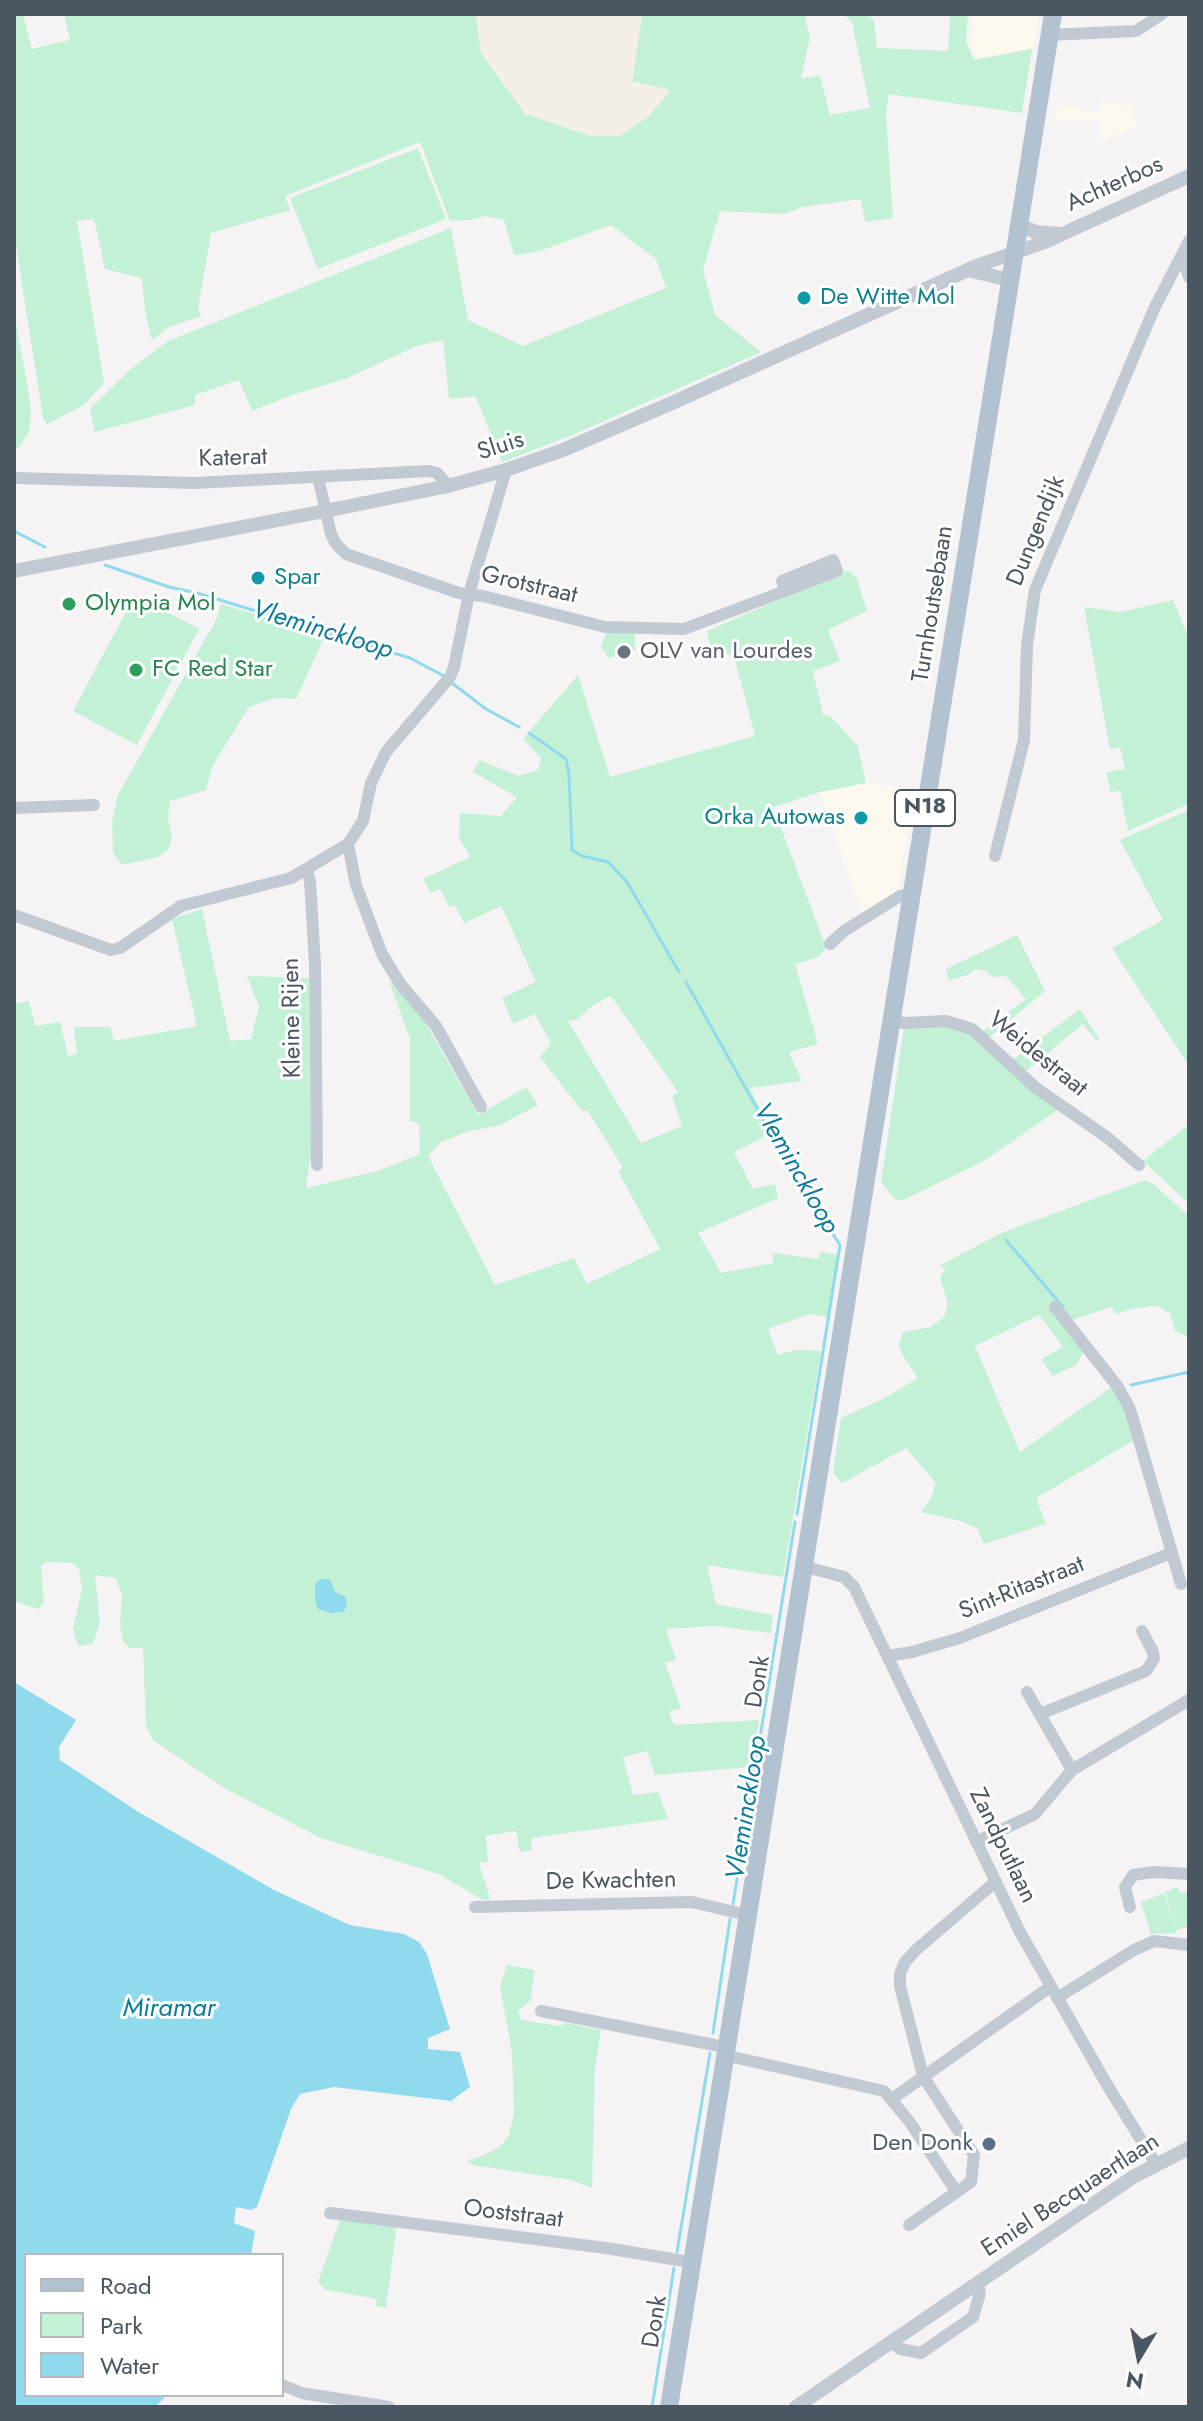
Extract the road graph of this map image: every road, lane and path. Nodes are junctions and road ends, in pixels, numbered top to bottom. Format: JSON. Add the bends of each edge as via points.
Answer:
{"nodes":[{"id":1,"x":1053,"y":14,"type":"edge"},
{"id":2,"x":1162,"y":14,"type":"edge"},
{"id":3,"x":1049,"y":35,"type":"junction"},
{"id":4,"x":1189,"y":176,"type":"edge"},
{"id":5,"x":1019,"y":225,"type":"junction"},
{"id":6,"x":1059,"y":234,"type":"junction"},
{"id":7,"x":1187,"y":248,"type":"edge"},
{"id":8,"x":1015,"y":252,"type":"junction"},
{"id":9,"x":972,"y":271,"type":"junction"},
{"id":10,"x":1189,"y":277,"type":"edge"},
{"id":11,"x":1010,"y":280,"type":"junction"},
{"id":12,"x":506,"y":470,"type":"junction"},
{"id":13,"x":318,"y":477,"type":"junction"},
{"id":14,"x":14,"y":478,"type":"edge"},
{"id":15,"x":448,"y":486,"type":"junction"},
{"id":16,"x":325,"y":511,"type":"junction"},
{"id":17,"x":14,"y":571,"type":"edge"},
{"id":18,"x":785,"y":591,"type":"dead end"},
{"id":19,"x":469,"y":594,"type":"junction"},
{"id":20,"x":94,"y":805,"type":"dead end"},
{"id":21,"x":14,"y":808,"type":"edge"},
{"id":22,"x":348,"y":844,"type":"junction"},
{"id":23,"x":995,"y":856,"type":"dead end"},
{"id":24,"x":307,"y":870,"type":"junction"},
{"id":25,"x":911,"y":894,"type":"junction"},
{"id":26,"x":14,"y":915,"type":"edge"},
{"id":27,"x":830,"y":944,"type":"dead end"},
{"id":28,"x":891,"y":1021,"type":"junction"},
{"id":29,"x":481,"y":1107,"type":"dead end"},
{"id":30,"x":317,"y":1165,"type":"dead end"},
{"id":31,"x":1139,"y":1165,"type":"dead end"},
{"id":32,"x":861,"y":1202,"type":"joint"},
{"id":33,"x":1055,"y":1307,"type":"dead end"},
{"id":34,"x":1171,"y":1553,"type":"junction"},
{"id":35,"x":802,"y":1566,"type":"junction"},
{"id":36,"x":1181,"y":1584,"type":"dead end"},
{"id":37,"x":1142,"y":1631,"type":"dead end"},
{"id":38,"x":888,"y":1656,"type":"junction"},
{"id":39,"x":1027,"y":1692,"type":"dead end"},
{"id":40,"x":1189,"y":1700,"type":"edge"},
{"id":41,"x":1040,"y":1714,"type":"junction"},
{"id":42,"x":1072,"y":1770,"type":"junction"},
{"id":43,"x":976,"y":1842,"type":"junction"},
{"id":44,"x":1189,"y":1874,"type":"edge"},
{"id":45,"x":994,"y":1883,"type":"junction"},
{"id":46,"x":475,"y":1907,"type":"dead end"},
{"id":47,"x":1130,"y":1907,"type":"dead end"},
{"id":48,"x":747,"y":1915,"type":"junction"},
{"id":49,"x":1189,"y":1945,"type":"edge"},
{"id":50,"x":1053,"y":1992,"type":"junction"},
{"id":51,"x":541,"y":2011,"type":"dead end"},
{"id":52,"x":724,"y":2051,"type":"junction"},
{"id":53,"x":923,"y":2076,"type":"junction"},
{"id":54,"x":892,"y":2099,"type":"junction"},
{"id":55,"x":1189,"y":2148,"type":"edge"},
{"id":56,"x":1156,"y":2164,"type":"junction"},
{"id":57,"x":956,"y":2191,"type":"junction"},
{"id":58,"x":330,"y":2213,"type":"dead end"},
{"id":59,"x":909,"y":2225,"type":"dead end"},
{"id":60,"x":690,"y":2262,"type":"junction"},
{"id":61,"x":977,"y":2283,"type":"junction"},
{"id":62,"x":891,"y":2342,"type":"junction"},
{"id":63,"x":284,"y":2386,"type":"edge"},
{"id":64,"x":389,"y":2407,"type":"edge"},
{"id":65,"x":669,"y":2407,"type":"edge"},
{"id":66,"x":796,"y":2407,"type":"edge"}],
"edges":[{"from":1,"to":3,"type":"main road","name":"Turnhoutsebaan","number":"N18"},
{"from":2,"to":3,"type":"street","via":[[1136,31]]},
{"from":3,"to":5,"type":"main road","name":"Turnhoutsebaan","number":"N18"},
{"from":4,"to":6,"type":"street","name":"Achterbos"},
{"from":5,"to":6,"type":"street","name":"Achterbos"},
{"from":5,"to":8,"type":"main road","name":"Turnhoutsebaan","number":"N18"},
{"from":6,"to":8,"type":"street","name":"Achterbos"},
{"from":7,"to":10,"type":"street"},
{"from":7,"to":23,"type":"street","name":"Dungendijk","via":[[1154,309],[1035,590],[1024,740]]},
{"from":8,"to":9,"type":"street","name":"Sluis"},
{"from":8,"to":11,"type":"main road","name":"Turnhoutsebaan","number":"N18"},
{"from":9,"to":11,"type":"street"},
{"from":9,"to":12,"type":"street","name":"Sluis"},
{"from":11,"to":25,"type":"main road","name":"Turnhoutsebaan","number":"N18"},
{"from":12,"to":15,"type":"street","name":"Sluis"},
{"from":12,"to":19,"type":"street"},
{"from":13,"to":14,"type":"street","name":"Katerat","via":[[195,483]]},
{"from":13,"to":15,"type":"street","name":"Katerat","via":[[429,471]]},
{"from":13,"to":16,"type":"street","name":"Grotstraat"},
{"from":15,"to":16,"type":"street","name":"Sluis"},
{"from":16,"to":17,"type":"street","name":"Sluis"},
{"from":16,"to":19,"type":"street","name":"Grotstraat","via":[[331,534],[346,554]]},
{"from":18,"to":19,"type":"street","name":"Grotstraat","via":[[684,629],[605,627]]},
{"from":19,"to":22,"type":"street","via":[[450,677],[386,752],[371,783],[363,821]]},
{"from":20,"to":21,"type":"street"},
{"from":22,"to":24,"type":"street"},
{"from":22,"to":29,"type":"street","via":[[356,885],[382,954],[436,1026]]},
{"from":24,"to":26,"type":"street","via":[[181,906],[111,950]]},
{"from":24,"to":30,"type":"street","name":"Kleine Rijen","via":[[315,964]]},
{"from":25,"to":27,"type":"street","via":[[900,896]]},
{"from":25,"to":28,"type":"main road","name":"Turnhoutsebaan","number":"N18"},
{"from":28,"to":31,"type":"street","name":"Weidestraat","via":[[946,1021],[972,1029],[1036,1088]]},
{"from":28,"to":32,"type":"main road","name":"Turnhoutsebaan","number":"N18"},
{"from":32,"to":35,"type":"main road","name":"Donk","number":"N18"},
{"from":33,"to":34,"type":"street","via":[[1130,1409]]},
{"from":34,"to":36,"type":"street"},
{"from":34,"to":38,"type":"street","name":"Sint-Ritastraat","via":[[960,1638]]},
{"from":35,"to":38,"type":"street","name":"Zandputlaan","via":[[844,1577],[854,1587]]},
{"from":35,"to":48,"type":"main road","name":"Donk","number":"N18"},
{"from":37,"to":41,"type":"street","via":[[1154,1659],[1146,1671]]},
{"from":38,"to":43,"type":"street","name":"Zandputlaan"},
{"from":39,"to":41,"type":"street"},
{"from":40,"to":42,"type":"street"},
{"from":41,"to":42,"type":"street"},
{"from":42,"to":43,"type":"street","via":[[1035,1814]]},
{"from":43,"to":45,"type":"street","name":"Zandputlaan"},
{"from":44,"to":47,"type":"street","via":[[1133,1875],[1125,1887]]},
{"from":45,"to":50,"type":"street","name":"Zandputlaan"},
{"from":45,"to":53,"type":"street","via":[[905,1962],[900,1974]]},
{"from":46,"to":48,"type":"street","name":"De Kwachten","via":[[692,1902]]},
{"from":48,"to":52,"type":"main road","name":"Donk","number":"N18"},
{"from":49,"to":50,"type":"street","via":[[1154,1941]]},
{"from":50,"to":53,"type":"street"},
{"from":50,"to":56,"type":"street","name":"Zandputlaan"},
{"from":51,"to":52,"type":"street"},
{"from":52,"to":54,"type":"street","via":[[875,2088]]},
{"from":52,"to":60,"type":"main road","name":"Donk","number":"N18"},
{"from":53,"to":54,"type":"street"},
{"from":53,"to":57,"type":"street","via":[[974,2155],[971,2182]]},
{"from":54,"to":57,"type":"street"},
{"from":55,"to":56,"type":"street","name":"Emiel Becquaertlaan"},
{"from":56,"to":61,"type":"street","name":"Emiel Becquaertlaan"},
{"from":57,"to":59,"type":"street"},
{"from":58,"to":60,"type":"street","name":"Ooststraat"},
{"from":60,"to":65,"type":"main road","name":"Donk","number":"N18"},
{"from":61,"to":62,"type":"street","name":"Emiel Becquaertlaan"},
{"from":61,"to":62,"type":"street","name":"Emiel Becquaertlaan","via":[[980,2293],[973,2317],[933,2345],[915,2354]]},
{"from":62,"to":66,"type":"street","name":"Emiel Becquaertlaan"},
{"from":63,"to":64,"type":"street"}]}
